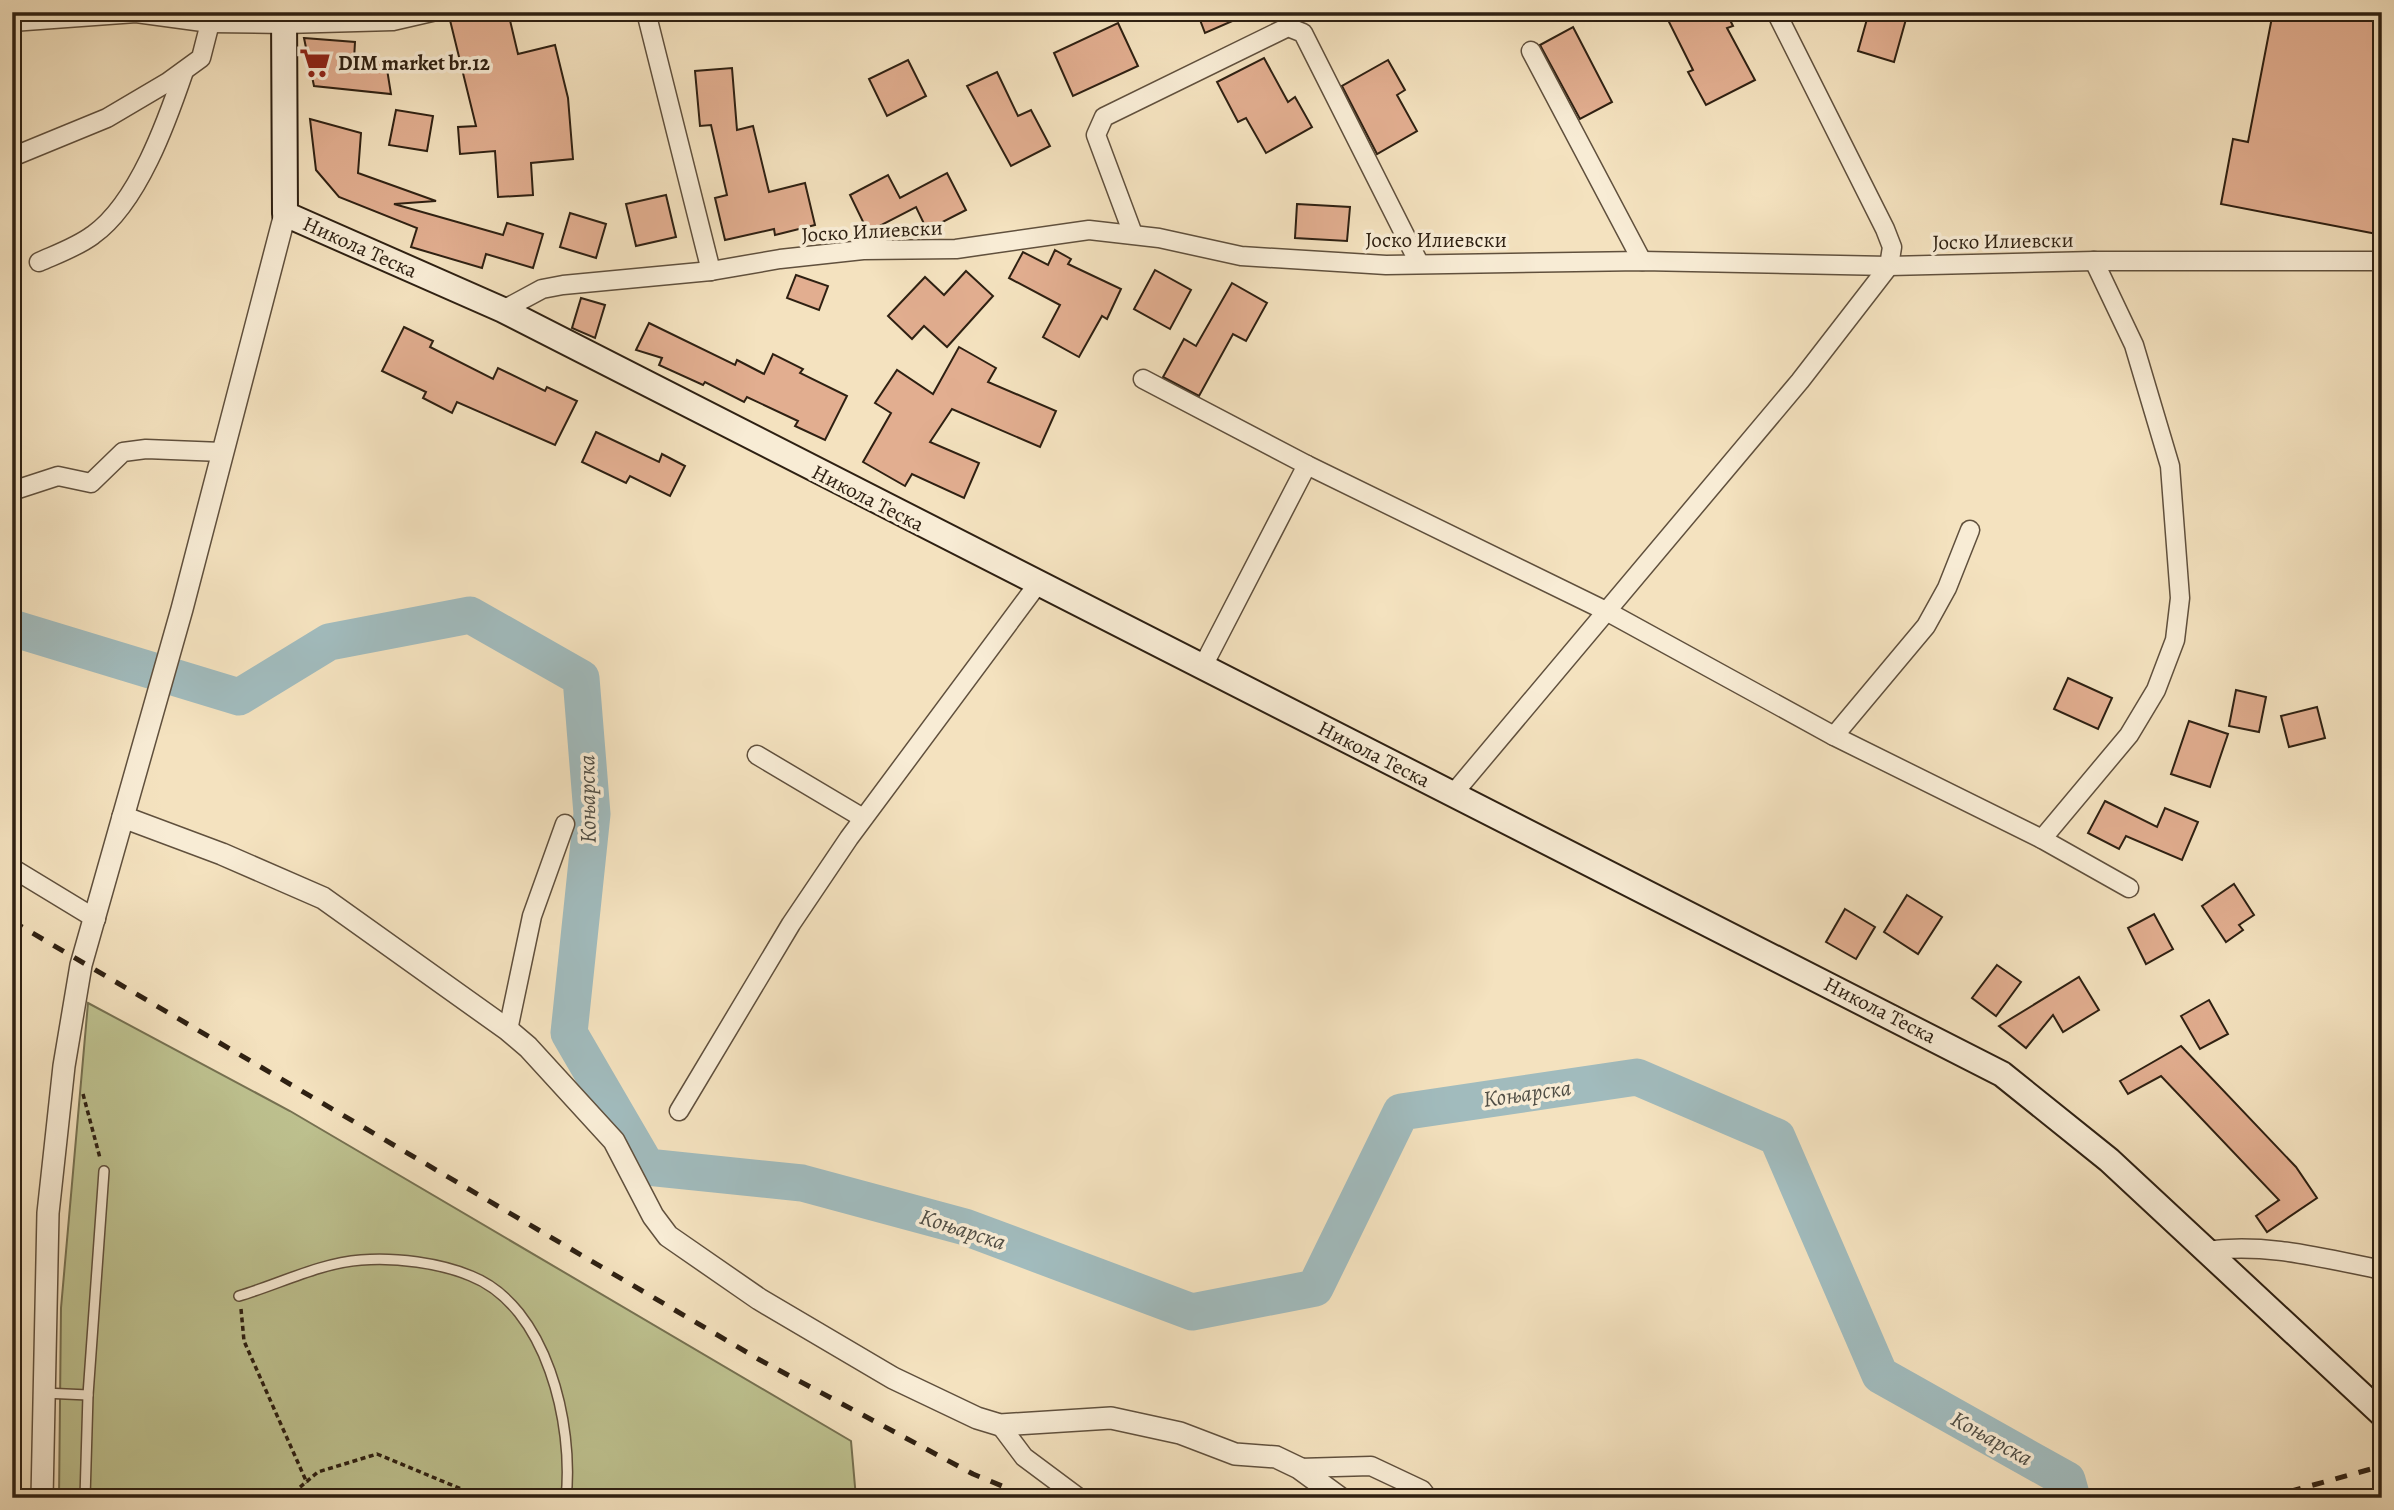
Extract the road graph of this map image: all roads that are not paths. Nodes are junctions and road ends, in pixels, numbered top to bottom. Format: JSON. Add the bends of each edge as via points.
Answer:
{"nodes":[{"id":1,"x":432,"y":12,"type":"edge"},
{"id":2,"x":646,"y":12,"type":"edge"},
{"id":3,"x":1776,"y":12,"type":"edge"},
{"id":4,"x":284,"y":18,"type":"edge"},
{"id":5,"x":12,"y":22,"type":"edge"},
{"id":6,"x":210,"y":23,"type":"junction"},
{"id":7,"x":1531,"y":51,"type":"dead end"},
{"id":8,"x":184,"y":71,"type":"junction"},
{"id":9,"x":12,"y":157,"type":"edge"},
{"id":10,"x":285,"y":214,"type":"junction"},
{"id":11,"x":1133,"y":234,"type":"junction"},
{"id":12,"x":1643,"y":261,"type":"junction"},
{"id":13,"x":2094,"y":261,"type":"junction"},
{"id":14,"x":2382,"y":261,"type":"edge"},
{"id":15,"x":39,"y":262,"type":"dead end"},
{"id":16,"x":1419,"y":263,"type":"junction"},
{"id":17,"x":1889,"y":266,"type":"junction"},
{"id":18,"x":711,"y":271,"type":"junction"},
{"id":19,"x":503,"y":310,"type":"junction"},
{"id":20,"x":1143,"y":379,"type":"dead end"},
{"id":21,"x":222,"y":452,"type":"junction"},
{"id":22,"x":1307,"y":465,"type":"junction"},
{"id":23,"x":12,"y":491,"type":"edge"},
{"id":24,"x":1970,"y":530,"type":"dead end"},
{"id":25,"x":1037,"y":585,"type":"junction"},
{"id":26,"x":1608,"y":612,"type":"junction"},
{"id":27,"x":1202,"y":668,"type":"junction"},
{"id":28,"x":1834,"y":736,"type":"junction"},
{"id":29,"x":757,"y":755,"type":"dead end"},
{"id":30,"x":1453,"y":794,"type":"junction"},
{"id":31,"x":123,"y":817,"type":"junction"},
{"id":32,"x":863,"y":818,"type":"junction"},
{"id":33,"x":565,"y":824,"type":"dead end"},
{"id":34,"x":2042,"y":839,"type":"junction"},
{"id":35,"x":12,"y":868,"type":"edge"},
{"id":36,"x":2129,"y":888,"type":"dead end"},
{"id":37,"x":96,"y":919,"type":"junction"},
{"id":38,"x":508,"y":1030,"type":"junction"},
{"id":39,"x":679,"y":1111,"type":"dead end"},
{"id":40,"x":104,"y":1171,"type":"road end"},
{"id":41,"x":2205,"y":1251,"type":"junction"},
{"id":42,"x":2382,"y":1270,"type":"edge"},
{"id":43,"x":239,"y":1296,"type":"road end"},
{"id":44,"x":44,"y":1394,"type":"junction"},
{"id":45,"x":88,"y":1395,"type":"junction"},
{"id":46,"x":2382,"y":1414,"type":"edge"},
{"id":47,"x":1000,"y":1425,"type":"junction"},
{"id":48,"x":1299,"y":1468,"type":"junction"},
{"id":49,"x":43,"y":1498,"type":"edge"},
{"id":50,"x":85,"y":1498,"type":"edge"},
{"id":51,"x":566,"y":1498,"type":"edge"},
{"id":52,"x":1079,"y":1498,"type":"edge"},
{"id":53,"x":1340,"y":1498,"type":"edge"},
{"id":54,"x":1428,"y":1498,"type":"edge"}],
"edges":[{"from":1,"to":4,"type":"street","via":[[393,21]]},
{"from":2,"to":18,"type":"street"},
{"from":3,"to":17,"type":"street","via":[[1885,229],[1892,247]]},
{"from":4,"to":6,"type":"street"},
{"from":4,"to":10,"type":"main road"},
{"from":5,"to":6,"type":"street","via":[[125,13]]},
{"from":6,"to":8,"type":"street","via":[[201,58]]},
{"from":7,"to":12,"type":"street"},
{"from":8,"to":9,"type":"street","via":[[107,118]]},
{"from":8,"to":15,"type":"street","via":[[163,134],[121,206],[94,235]]},
{"from":10,"to":19,"type":"main road","name":"Никола Теска"},
{"from":10,"to":21,"type":"street"},
{"from":11,"to":16,"type":"street","name":"Јоско Илиевски","via":[[1266,258]]},
{"from":11,"to":16,"type":"street","via":[[1096,135],[1098,124],[1104,117],[1288,27],[1303,33]]},
{"from":11,"to":18,"type":"street","name":"Јоско Илиевски","via":[[1089,230],[956,249],[863,250],[780,258]]},
{"from":12,"to":16,"type":"street","name":"Јоско Илиевски"},
{"from":12,"to":17,"type":"street","name":"Јоско Илиевски"},
{"from":13,"to":14,"type":"street","name":"Јоско Илиевски"},
{"from":13,"to":17,"type":"street","name":"Јоско Илиевски"},
{"from":13,"to":34,"type":"street","via":[[2134,345],[2170,466],[2180,598],[2175,640],[2156,690],[2129,735]]},
{"from":17,"to":26,"type":"street"},
{"from":18,"to":19,"type":"street","name":"Јоско Илиевски","via":[[542,289]]},
{"from":19,"to":25,"type":"main road","name":"Никола Теска"},
{"from":20,"to":22,"type":"street"},
{"from":21,"to":23,"type":"street","via":[[123,452],[92,483],[58,476]]},
{"from":21,"to":31,"type":"street"},
{"from":22,"to":26,"type":"street"},
{"from":22,"to":27,"type":"street"},
{"from":24,"to":28,"type":"street","via":[[1926,626]]},
{"from":25,"to":27,"type":"main road","name":"Никола Теска"},
{"from":25,"to":32,"type":"street"},
{"from":26,"to":28,"type":"street"},
{"from":26,"to":30,"type":"street"},
{"from":27,"to":30,"type":"main road","name":"Никола Теска"},
{"from":28,"to":34,"type":"street"},
{"from":29,"to":32,"type":"street"},
{"from":30,"to":41,"type":"main road","name":"Никола Теска","via":[[2002,1074],[2109,1160]]},
{"from":31,"to":37,"type":"street"},
{"from":31,"to":38,"type":"street","via":[[323,898]]},
{"from":32,"to":39,"type":"street","via":[[791,924]]},
{"from":33,"to":38,"type":"street","via":[[532,916]]},
{"from":34,"to":36,"type":"street"},
{"from":35,"to":37,"type":"street"},
{"from":37,"to":44,"type":"street","via":[[81,965],[64,1066],[48,1213]]},
{"from":38,"to":47,"type":"street","via":[[614,1141],[668,1236],[759,1298],[893,1378]]},
{"from":40,"to":45,"type":"lane"},
{"from":41,"to":42,"type":"street","via":[[2238,1246],[2273,1248]]},
{"from":41,"to":46,"type":"main road","name":"Никола Теска"},
{"from":43,"to":51,"type":"lane","via":[[325,1267],[362,1260],[434,1266],[473,1276],[523,1317],[555,1384],[566,1455]]},
{"from":44,"to":45,"type":"lane"},
{"from":44,"to":49,"type":"street"},
{"from":45,"to":50,"type":"lane"},
{"from":47,"to":48,"type":"street","via":[[1081,1418],[1133,1421],[1180,1433],[1215,1449],[1276,1457]]},
{"from":47,"to":52,"type":"street","via":[[1024,1457]]},
{"from":48,"to":53,"type":"street"},
{"from":48,"to":54,"type":"street","via":[[1371,1466],[1422,1490]]}]}
